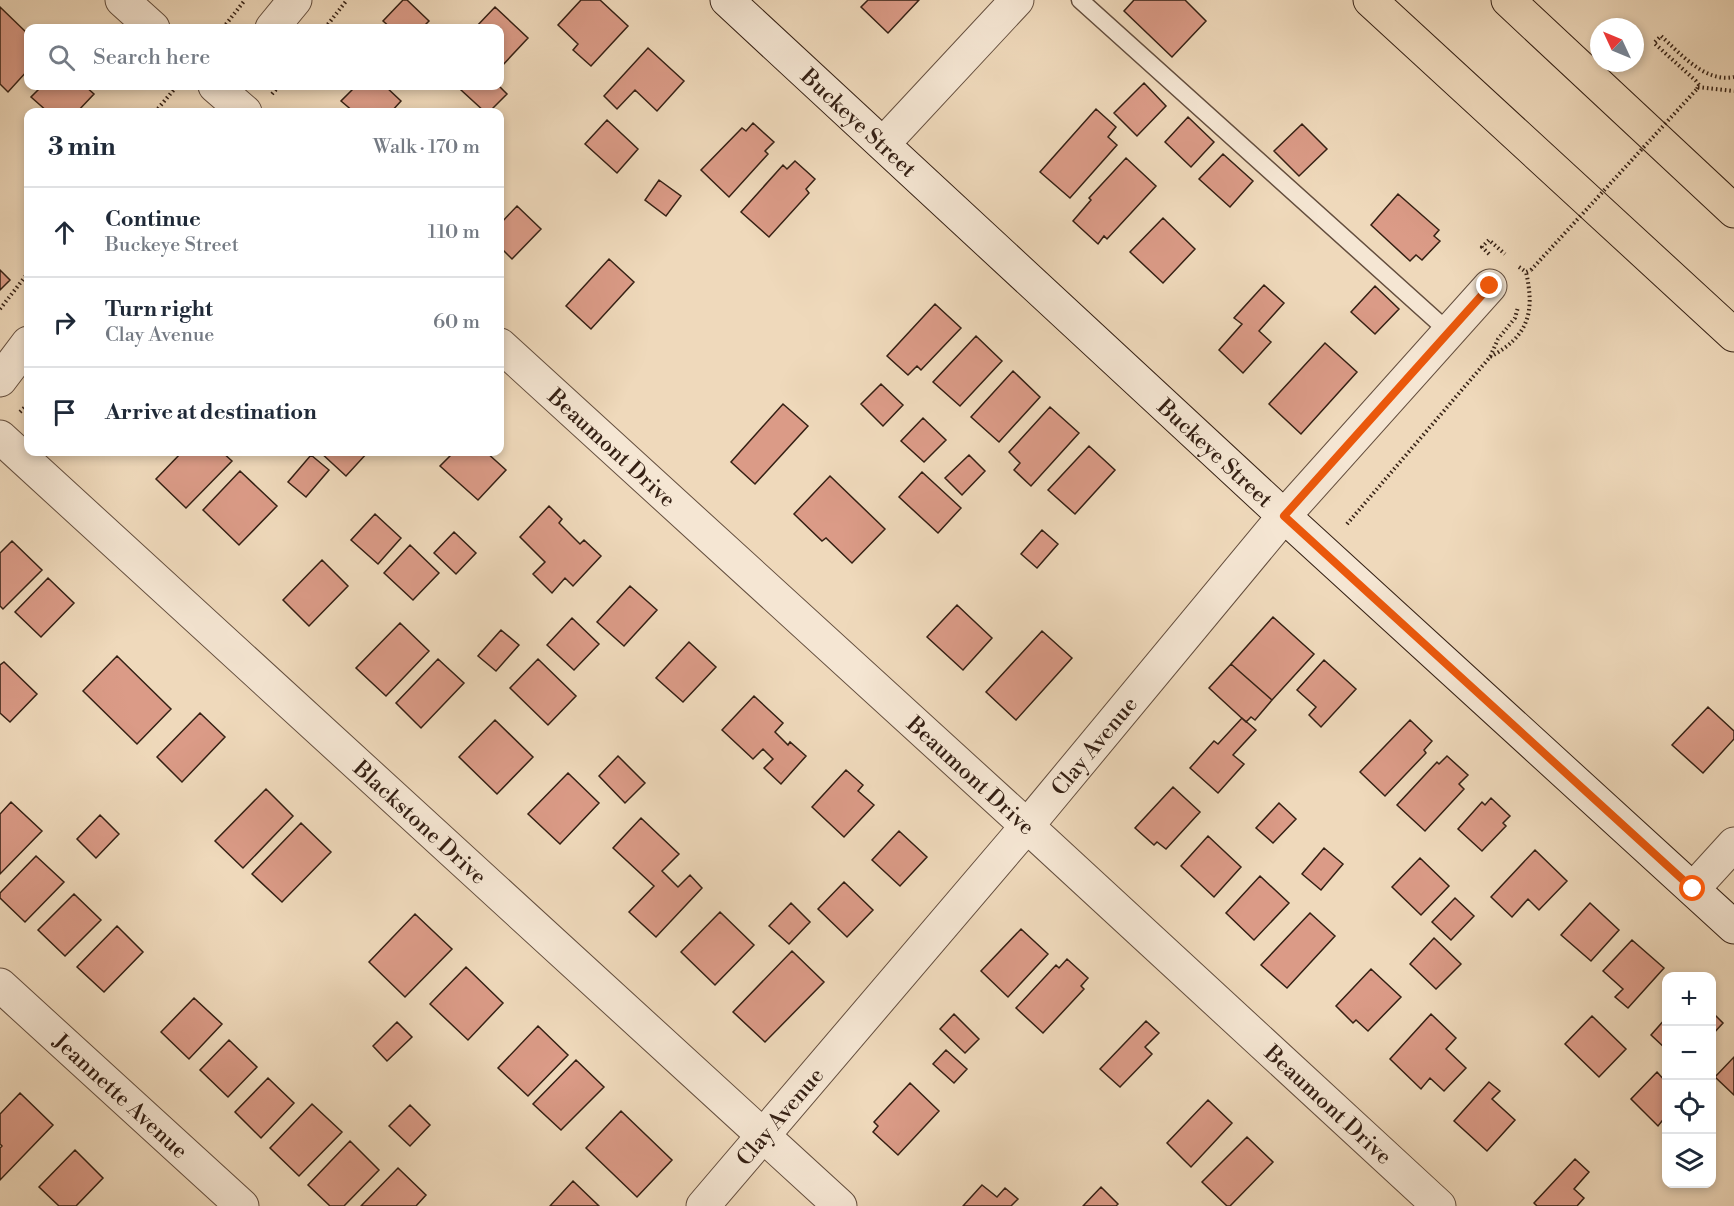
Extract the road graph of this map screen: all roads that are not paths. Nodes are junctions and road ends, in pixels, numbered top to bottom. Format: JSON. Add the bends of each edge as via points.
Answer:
{"nodes":[{"id":1,"x":122,"y":0,"type":"edge"},
{"id":2,"x":295,"y":0,"type":"edge"},
{"id":3,"x":727,"y":0,"type":"edge"},
{"id":4,"x":1017,"y":0,"type":"edge"},
{"id":5,"x":1080,"y":0,"type":"edge"},
{"id":6,"x":1370,"y":0,"type":"edge"},
{"id":7,"x":1508,"y":0,"type":"edge"},
{"id":8,"x":149,"y":24,"type":"edge"},
{"id":9,"x":275,"y":24,"type":"edge"},
{"id":10,"x":216,"y":94,"type":"edge"},
{"id":11,"x":239,"y":108,"type":"edge"},
{"id":12,"x":883,"y":144,"type":"junction"},
{"id":13,"x":1734,"y":211,"type":"edge"},
{"id":14,"x":1490,"y":286,"type":"dead end"},
{"id":15,"x":1449,"y":332,"type":"junction"},
{"id":16,"x":1734,"y":335,"type":"edge"},
{"id":17,"x":24,"y":348,"type":"edge"},
{"id":18,"x":504,"y":349,"type":"edge"},
{"id":19,"x":0,"y":380,"type":"edge"},
{"id":20,"x":0,"y":437,"type":"edge"},
{"id":21,"x":1284,"y":516,"type":"junction"},
{"id":22,"x":1027,"y":826,"type":"junction"},
{"id":23,"x":1734,"y":844,"type":"edge"},
{"id":24,"x":1693,"y":889,"type":"junction"},
{"id":25,"x":1734,"y":927,"type":"edge"},
{"id":26,"x":0,"y":984,"type":"edge"},
{"id":27,"x":763,"y":1135,"type":"junction"},
{"id":28,"x":242,"y":1206,"type":"edge"},
{"id":29,"x":702,"y":1206,"type":"edge"},
{"id":30,"x":840,"y":1206,"type":"edge"},
{"id":31,"x":1439,"y":1206,"type":"edge"}],
"edges":[{"from":1,"to":8,"type":"street"},
{"from":2,"to":9,"type":"street"},
{"from":3,"to":12,"type":"street","name":"Buckeye Street"},
{"from":4,"to":12,"type":"street"},
{"from":5,"to":15,"type":"lane"},
{"from":6,"to":16,"type":"highway"},
{"from":7,"to":13,"type":"highway"},
{"from":10,"to":11,"type":"street"},
{"from":12,"to":21,"type":"street","name":"Buckeye Street"},
{"from":14,"to":15,"type":"street","name":"Clay Avenue"},
{"from":15,"to":21,"type":"street","name":"Clay Avenue"},
{"from":17,"to":19,"type":"street"},
{"from":18,"to":22,"type":"street","name":"Beaumont Drive"},
{"from":20,"to":27,"type":"street","name":"Blackstone Drive"},
{"from":21,"to":22,"type":"street","name":"Clay Avenue"},
{"from":21,"to":24,"type":"street","name":"Buckeye Street"},
{"from":22,"to":27,"type":"street","name":"Clay Avenue"},
{"from":22,"to":31,"type":"street","name":"Beaumont Drive"},
{"from":23,"to":24,"type":"street"},
{"from":24,"to":25,"type":"street","name":"Buckeye Street"},
{"from":26,"to":28,"type":"street","name":"Jeannette Avenue"},
{"from":27,"to":29,"type":"street","name":"Clay Avenue"},
{"from":27,"to":30,"type":"street","name":"Blackstone Drive"}]}
